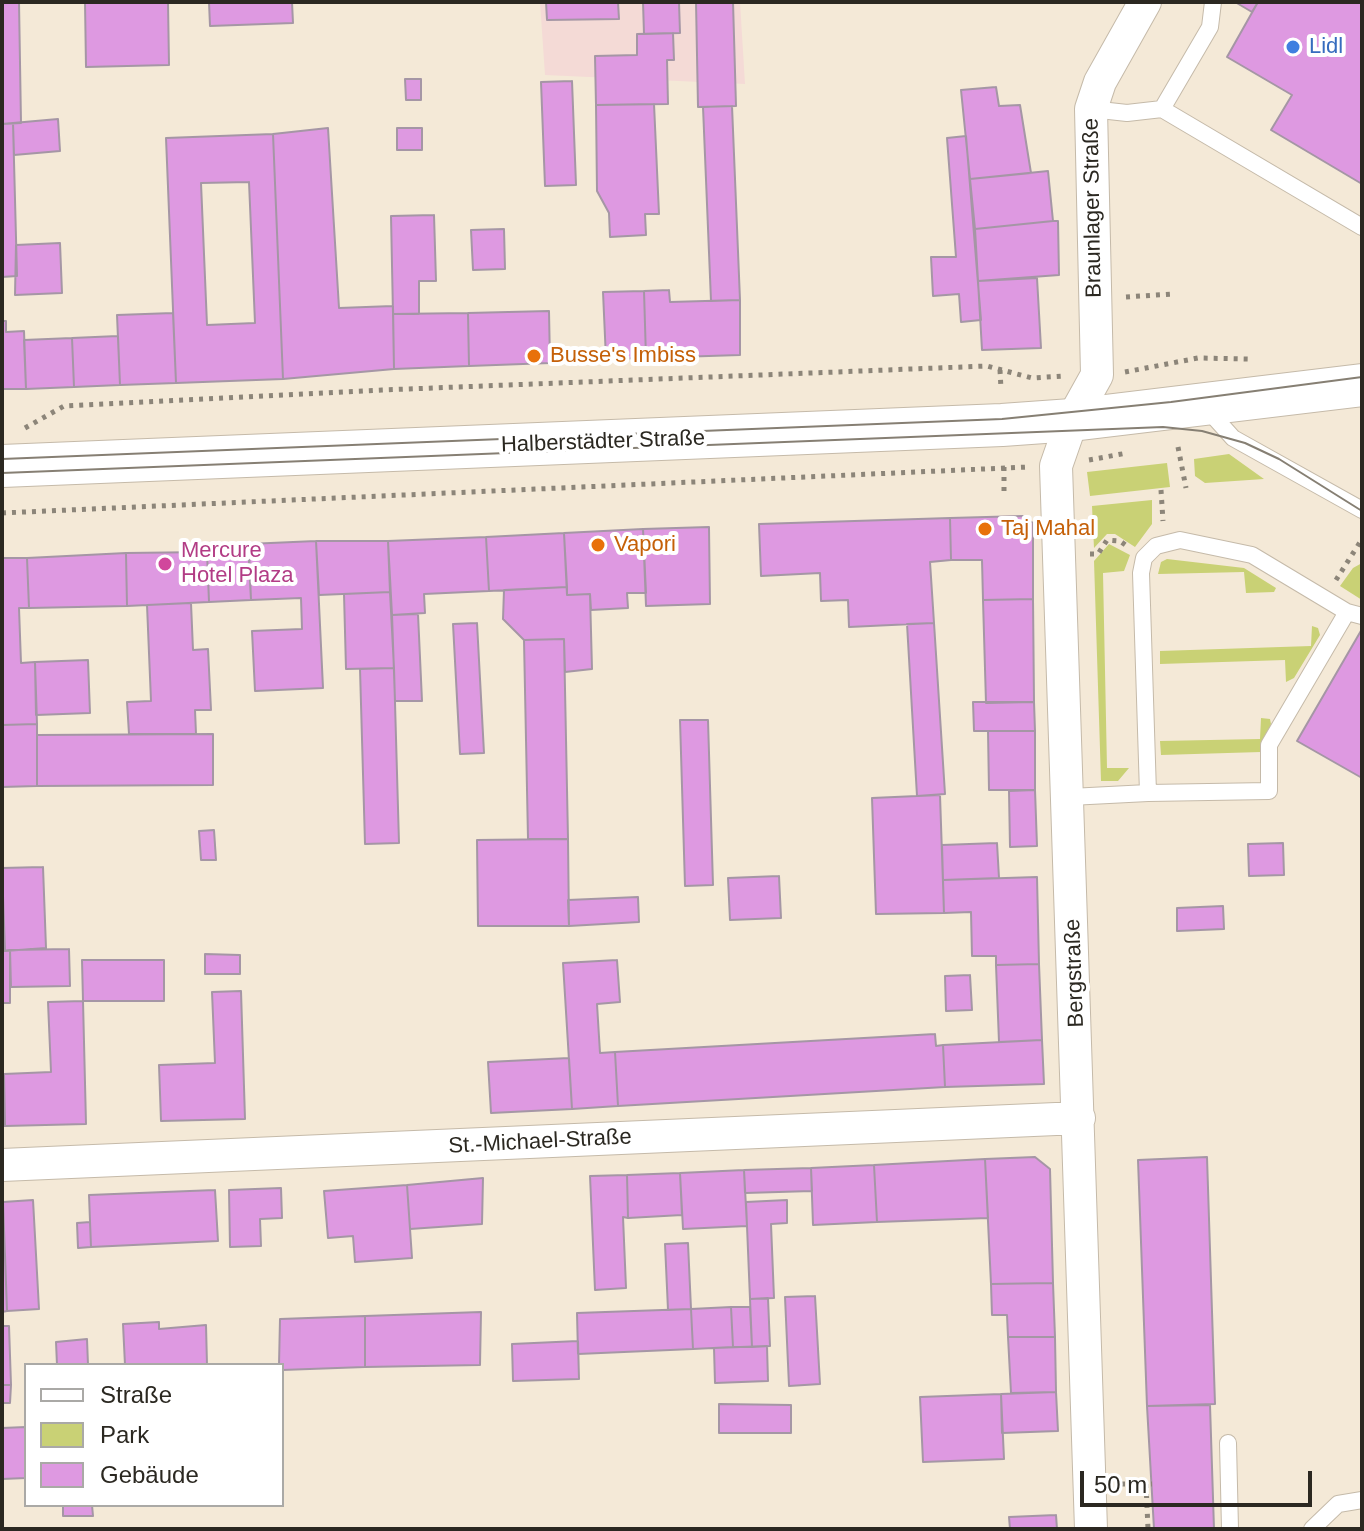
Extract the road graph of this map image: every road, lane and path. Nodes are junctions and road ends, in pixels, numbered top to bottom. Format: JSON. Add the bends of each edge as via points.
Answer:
{"nodes":[{"id":1,"x":1145,"y":2,"type":"edge"},
{"id":2,"x":1213,"y":2,"type":"edge"},
{"id":3,"x":1091,"y":109,"type":"junction"},
{"id":4,"x":1162,"y":109,"type":"junction"},
{"id":5,"x":1362,"y":227,"type":"edge"},
{"id":6,"x":1173,"y":294,"type":"dead end"},
{"id":7,"x":1128,"y":297,"type":"dead end"},
{"id":8,"x":1255,"y":359,"type":"dead end"},
{"id":9,"x":1125,"y":372,"type":"dead end"},
{"id":10,"x":1074,"y":376,"type":"dead end"},
{"id":11,"x":1362,"y":385,"type":"edge"},
{"id":12,"x":1202,"y":404,"type":"junction"},
{"id":13,"x":1072,"y":420,"type":"junction"},
{"id":14,"x":8,"y":447,"type":"edge"},
{"id":15,"x":1178,"y":447,"type":"dead end"},
{"id":16,"x":1024,"y":468,"type":"dead end"},
{"id":17,"x":1186,"y":488,"type":"dead end"},
{"id":18,"x":1161,"y":490,"type":"dead end"},
{"id":19,"x":1362,"y":510,"type":"edge"},
{"id":20,"x":2,"y":513,"type":"edge"},
{"id":21,"x":1362,"y":539,"type":"edge"},
{"id":22,"x":1165,"y":542,"type":"junction"},
{"id":23,"x":1059,"y":556,"type":"junction"},
{"id":24,"x":1144,"y":558,"type":"junction"},
{"id":25,"x":1325,"y":598,"type":"junction"},
{"id":26,"x":1355,"y":614,"type":"edge"},
{"id":27,"x":1148,"y":793,"type":"junction"},
{"id":28,"x":1070,"y":797,"type":"junction"},
{"id":29,"x":1079,"y":1118,"type":"junction"},
{"id":30,"x":2,"y":1165,"type":"edge"},
{"id":31,"x":1228,"y":1443,"type":"dead end"},
{"id":32,"x":1114,"y":1484,"type":"dead end"},
{"id":33,"x":1362,"y":1500,"type":"edge"},
{"id":34,"x":1091,"y":1529,"type":"edge"},
{"id":35,"x":1148,"y":1529,"type":"edge"},
{"id":36,"x":1230,"y":1529,"type":"edge"},
{"id":37,"x":1312,"y":1529,"type":"edge"}],
"edges":[{"from":1,"to":3,"type":"street","name":"Braunlager Straße","via":[[1100,82]]},
{"from":2,"to":4,"type":"lane","via":[[1210,27]]},
{"from":3,"to":4,"type":"lane"},
{"from":3,"to":13,"type":"street","name":"Braunlager Straße","via":[[1097,375]]},
{"from":4,"to":5,"type":"lane"},
{"from":6,"to":7,"type":"path"},
{"from":8,"to":9,"type":"path","via":[[1198,358]]},
{"from":10,"to":14,"type":"path","via":[[1032,378],[987,366],[64,406],[26,428]]},
{"from":11,"to":12,"type":"street","name":"Halberstädter Straße"},
{"from":12,"to":13,"type":"street","name":"Halberstädter Straße"},
{"from":12,"to":19,"type":"lane","via":[[1233,438]]},
{"from":13,"to":14,"type":"street","name":"Halberstädter Straße"},
{"from":13,"to":23,"type":"street","name":"Bergstraße","via":[[1056,466]]},
{"from":15,"to":17,"type":"path"},
{"from":16,"to":20,"type":"path","name":"Halberstädter Straße"},
{"from":18,"to":22,"type":"path"},
{"from":21,"to":25,"type":"path"},
{"from":22,"to":24,"type":"lane"},
{"from":22,"to":25,"type":"lane","via":[[1180,540],[1252,555]]},
{"from":23,"to":24,"type":"path","via":[[1098,554],[1107,540],[1120,541]]},
{"from":23,"to":28,"type":"street","name":"Bergstraße"},
{"from":24,"to":27,"type":"lane"},
{"from":25,"to":26,"type":"lane"},
{"from":26,"to":27,"type":"lane","via":[[1269,745],[1269,791]]},
{"from":27,"to":28,"type":"lane"},
{"from":28,"to":29,"type":"street","name":"Bergstraße"},
{"from":29,"to":30,"type":"street","name":"St.-Michael-Straße"},
{"from":29,"to":34,"type":"street","name":"Bergstraße"},
{"from":31,"to":36,"type":"lane"},
{"from":32,"to":35,"type":"path","via":[[1149,1484]]},
{"from":33,"to":37,"type":"lane","via":[[1338,1504]]}]}
